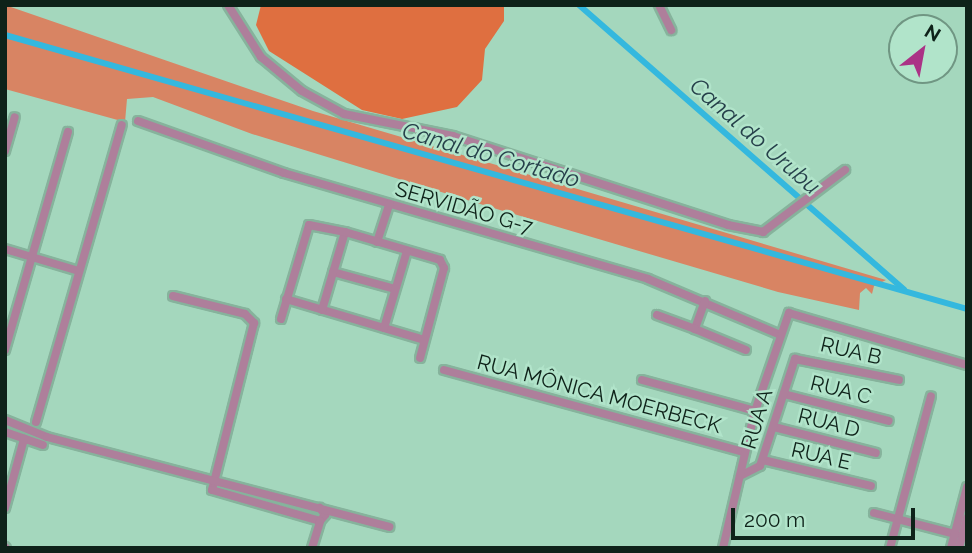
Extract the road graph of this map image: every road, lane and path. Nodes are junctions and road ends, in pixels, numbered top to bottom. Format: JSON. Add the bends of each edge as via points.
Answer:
{"nodes":[{"id":1,"x":228,"y":5,"type":"edge"},
{"id":2,"x":659,"y":5,"type":"edge"},
{"id":3,"x":671,"y":30,"type":"dead end"},
{"id":4,"x":15,"y":117,"type":"dead end"},
{"id":5,"x":138,"y":121,"type":"dead end"},
{"id":6,"x":122,"y":125,"type":"dead end"},
{"id":7,"x":68,"y":132,"type":"dead end"},
{"id":8,"x":5,"y":151,"type":"edge"},
{"id":9,"x":845,"y":170,"type":"dead end"},
{"id":10,"x":389,"y":204,"type":"junction"},
{"id":11,"x":345,"y":232,"type":"junction"},
{"id":12,"x":377,"y":242,"type":"junction"},
{"id":13,"x":5,"y":249,"type":"edge"},
{"id":14,"x":407,"y":251,"type":"junction"},
{"id":15,"x":32,"y":257,"type":"junction"},
{"id":16,"x":79,"y":271,"type":"junction"},
{"id":17,"x":333,"y":272,"type":"junction"},
{"id":18,"x":395,"y":289,"type":"junction"},
{"id":19,"x":173,"y":296,"type":"dead end"},
{"id":20,"x":286,"y":299,"type":"junction"},
{"id":21,"x":705,"y":301,"type":"junction"},
{"id":22,"x":322,"y":310,"type":"junction"},
{"id":23,"x":657,"y":315,"type":"dead end"},
{"id":24,"x":281,"y":319,"type":"dead end"},
{"id":25,"x":384,"y":328,"type":"junction"},
{"id":26,"x":695,"y":329,"type":"junction"},
{"id":27,"x":778,"y":334,"type":"junction"},
{"id":28,"x":424,"y":340,"type":"junction"},
{"id":29,"x":746,"y":350,"type":"dead end"},
{"id":30,"x":5,"y":351,"type":"edge"},
{"id":31,"x":420,"y":358,"type":"dead end"},
{"id":32,"x":795,"y":359,"type":"joint"},
{"id":33,"x":967,"y":365,"type":"edge"},
{"id":34,"x":444,"y":370,"type":"dead end"},
{"id":35,"x":642,"y":380,"type":"dead end"},
{"id":36,"x":900,"y":380,"type":"dead end"},
{"id":37,"x":784,"y":394,"type":"junction"},
{"id":38,"x":931,"y":396,"type":"dead end"},
{"id":39,"x":755,"y":411,"type":"junction"},
{"id":40,"x":5,"y":420,"type":"edge"},
{"id":41,"x":889,"y":421,"type":"dead end"},
{"id":42,"x":36,"y":422,"type":"dead end"},
{"id":43,"x":774,"y":427,"type":"junction"},
{"id":44,"x":5,"y":432,"type":"edge"},
{"id":45,"x":24,"y":439,"type":"junction"},
{"id":46,"x":43,"y":445,"type":"dead end"},
{"id":47,"x":744,"y":452,"type":"junction"},
{"id":48,"x":876,"y":453,"type":"dead end"},
{"id":49,"x":763,"y":460,"type":"junction"},
{"id":50,"x":740,"y":476,"type":"junction"},
{"id":51,"x":215,"y":479,"type":"junction"},
{"id":52,"x":871,"y":485,"type":"dead end"},
{"id":53,"x":967,"y":487,"type":"edge"},
{"id":54,"x":5,"y":508,"type":"edge"},
{"id":55,"x":320,"y":508,"type":"junction"},
{"id":56,"x":874,"y":513,"type":"dead end"},
{"id":57,"x":967,"y":518,"type":"edge"},
{"id":58,"x":898,"y":519,"type":"junction"},
{"id":59,"x":320,"y":521,"type":"junction"},
{"id":60,"x":389,"y":527,"type":"dead end"},
{"id":61,"x":961,"y":536,"type":"edge"},
{"id":62,"x":312,"y":548,"type":"edge"},
{"id":63,"x":723,"y":548,"type":"edge"},
{"id":64,"x":890,"y":548,"type":"edge"},
{"id":65,"x":951,"y":548,"type":"edge"},
{"id":66,"x":958,"y":548,"type":"edge"}],
"edges":[{"from":1,"to":9,"type":"street","via":[[261,57],[302,92],[344,114],[453,136],[756,233],[789,215]]},
{"from":2,"to":3,"type":"street"},
{"from":4,"to":8,"type":"street"},
{"from":5,"to":10,"type":"street","name":"SERVIDÃO G-7","via":[[244,160]]},
{"from":6,"to":16,"type":"street"},
{"from":7,"to":15,"type":"street"},
{"from":10,"to":12,"type":"street"},
{"from":10,"to":21,"type":"street","name":"SERVIDÃO G-7","via":[[648,279]]},
{"from":11,"to":12,"type":"street"},
{"from":11,"to":17,"type":"street"},
{"from":11,"to":20,"type":"street","via":[[309,225]]},
{"from":12,"to":14,"type":"street"},
{"from":13,"to":15,"type":"street"},
{"from":14,"to":18,"type":"street"},
{"from":14,"to":28,"type":"street","via":[[444,265]]},
{"from":15,"to":16,"type":"street"},
{"from":15,"to":30,"type":"street"},
{"from":16,"to":42,"type":"street"},
{"from":17,"to":18,"type":"street"},
{"from":17,"to":22,"type":"street"},
{"from":18,"to":25,"type":"street"},
{"from":19,"to":51,"type":"street","via":[[245,314],[254,323]]},
{"from":20,"to":22,"type":"street"},
{"from":20,"to":24,"type":"street"},
{"from":21,"to":26,"type":"street"},
{"from":21,"to":27,"type":"street","name":"SERVIDÃO G-7"},
{"from":22,"to":25,"type":"street"},
{"from":23,"to":26,"type":"street"},
{"from":25,"to":28,"type":"street"},
{"from":26,"to":29,"type":"street"},
{"from":27,"to":33,"type":"street","via":[[789,313]]},
{"from":27,"to":39,"type":"street"},
{"from":28,"to":31,"type":"street"},
{"from":32,"to":36,"type":"street","name":"RUA B"},
{"from":32,"to":37,"type":"street","name":"RUA A"},
{"from":34,"to":47,"type":"street","name":"RUA MÔNICA MOERBECK"},
{"from":35,"to":39,"type":"street"},
{"from":37,"to":41,"type":"street","name":"RUA C"},
{"from":37,"to":43,"type":"street","name":"RUA A"},
{"from":38,"to":58,"type":"street"},
{"from":39,"to":47,"type":"street"},
{"from":40,"to":51,"type":"street","via":[[47,437]]},
{"from":43,"to":48,"type":"street","name":"RUA D"},
{"from":43,"to":49,"type":"street","name":"RUA A"},
{"from":44,"to":45,"type":"street"},
{"from":45,"to":46,"type":"street"},
{"from":45,"to":54,"type":"street"},
{"from":47,"to":50,"type":"street"},
{"from":49,"to":50,"type":"street","name":"RUA A","via":[[756,471]]},
{"from":49,"to":52,"type":"street","name":"RUA E"},
{"from":50,"to":63,"type":"street"},
{"from":51,"to":55,"type":"street"},
{"from":51,"to":59,"type":"street","via":[[212,489]]},
{"from":53,"to":61,"type":"street"},
{"from":55,"to":59,"type":"street","via":[[325,515]]},
{"from":55,"to":60,"type":"street"},
{"from":56,"to":58,"type":"street"},
{"from":57,"to":61,"type":"street"},
{"from":58,"to":61,"type":"street"},
{"from":58,"to":64,"type":"street"},
{"from":59,"to":62,"type":"street"},
{"from":61,"to":65,"type":"street"},
{"from":61,"to":66,"type":"street"}]}
